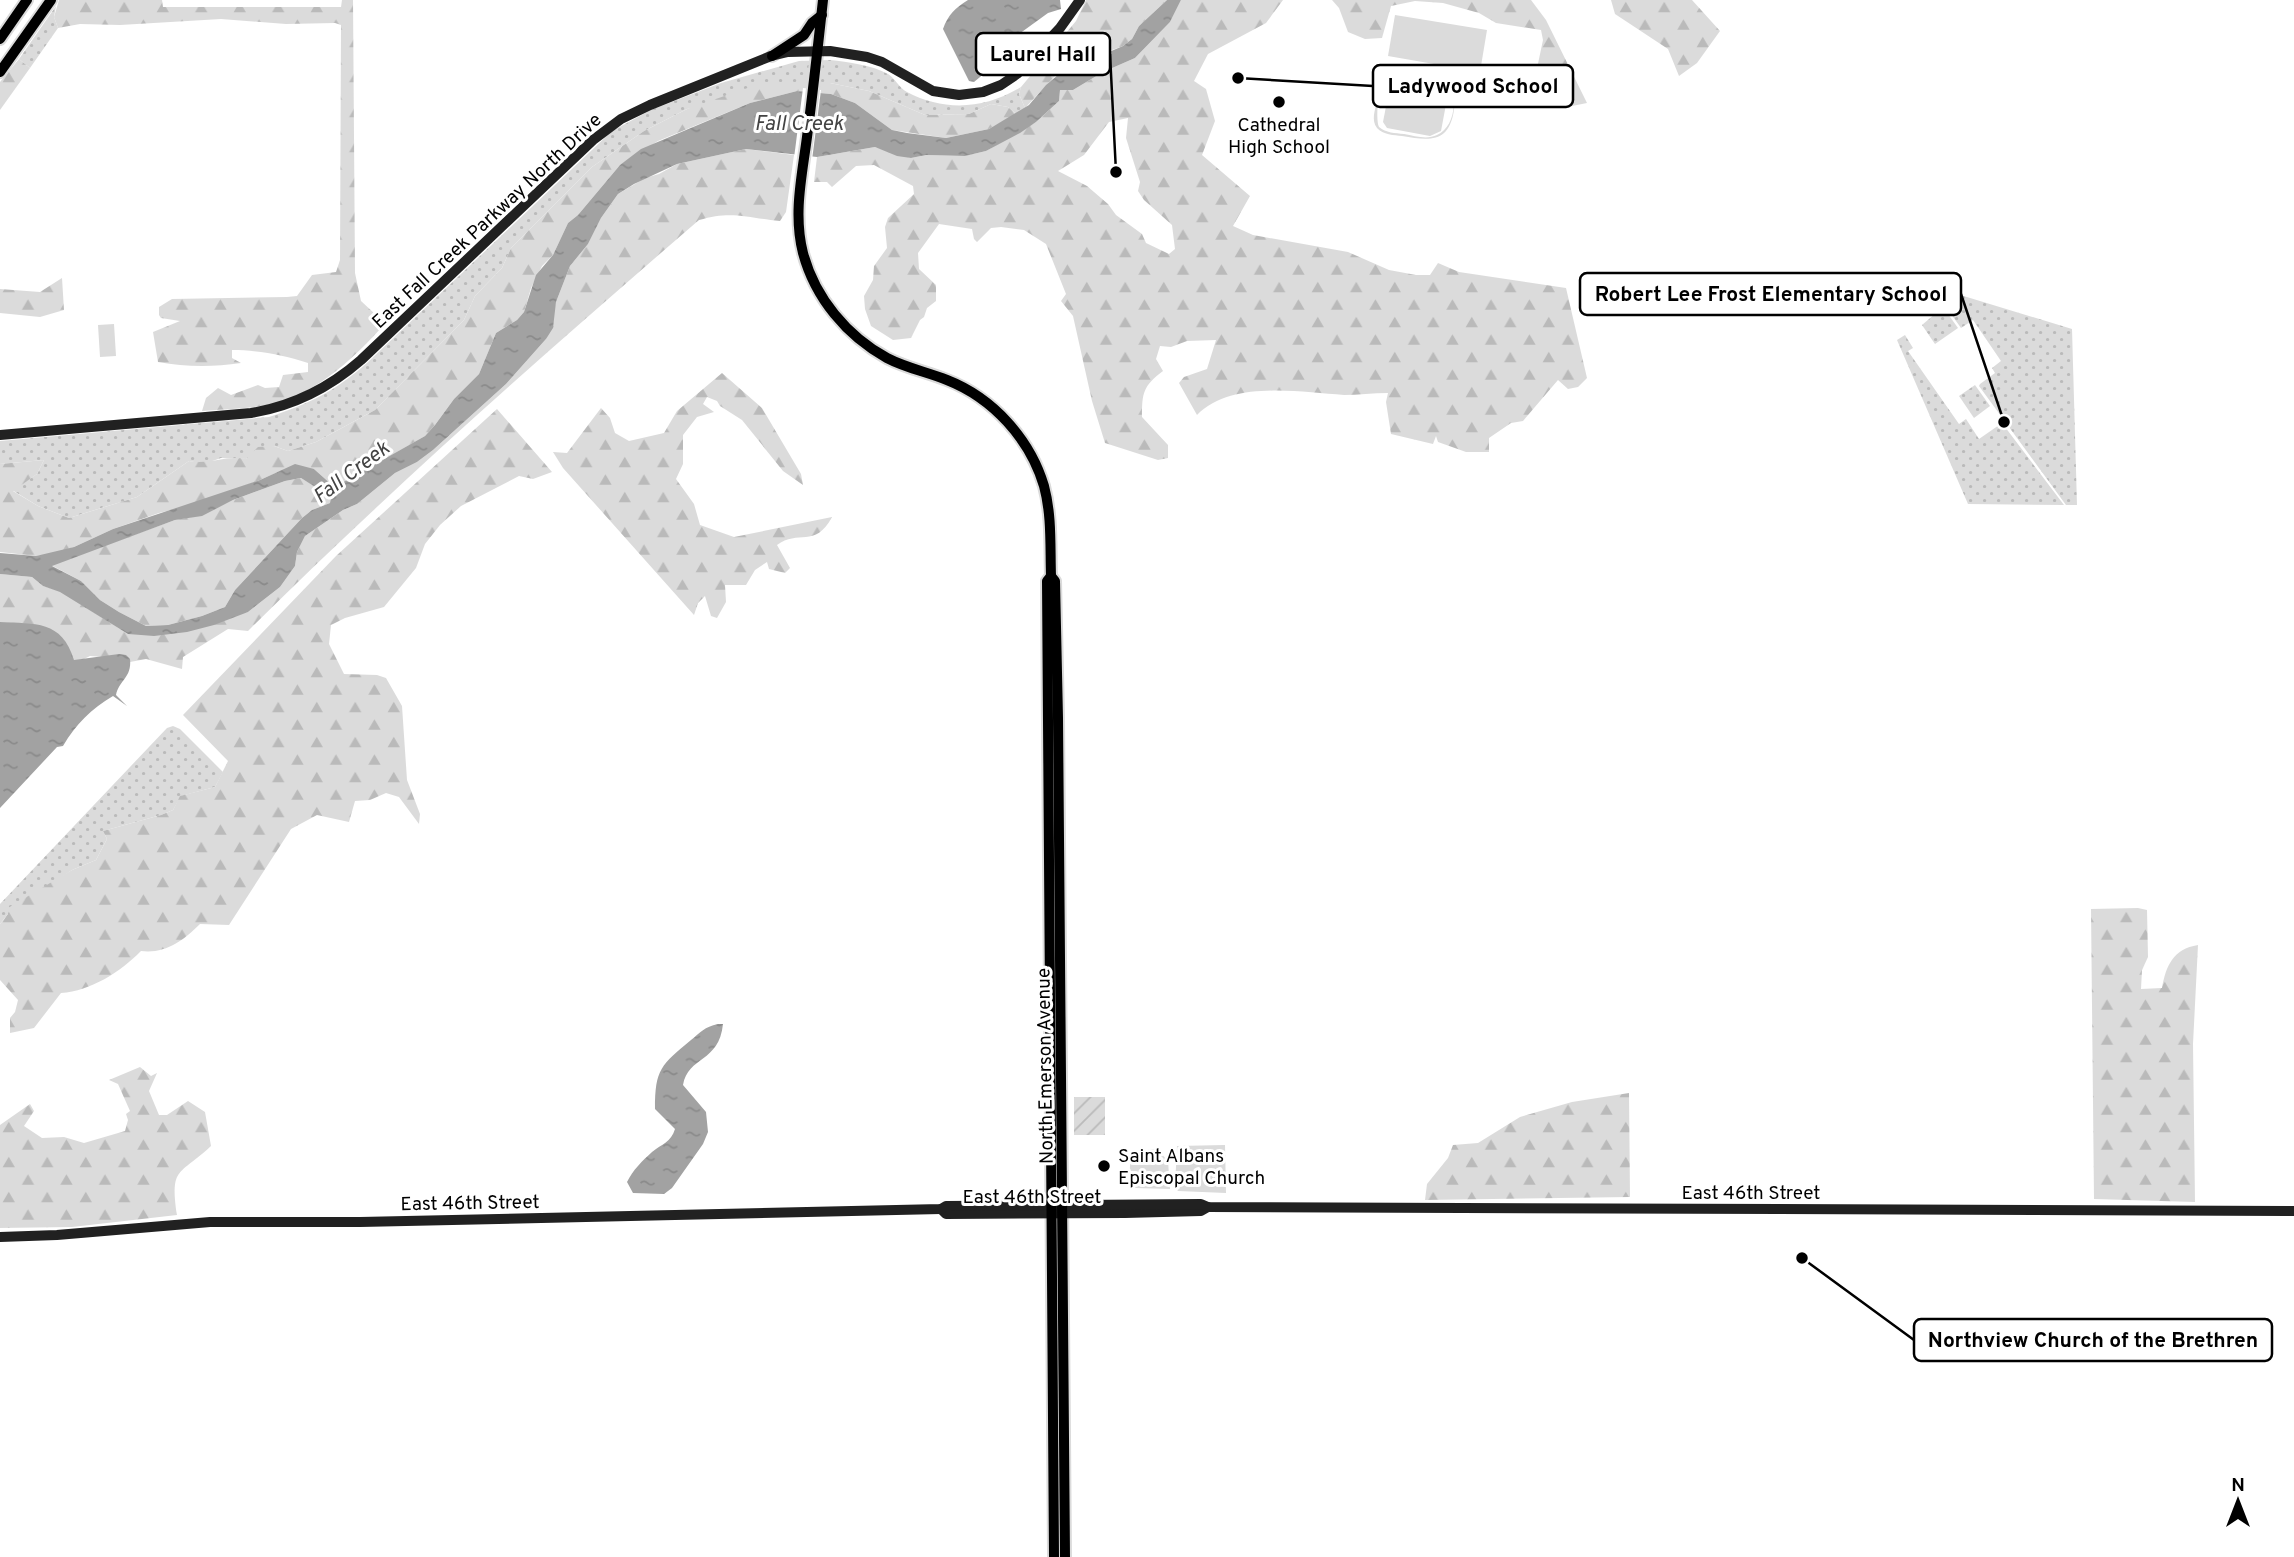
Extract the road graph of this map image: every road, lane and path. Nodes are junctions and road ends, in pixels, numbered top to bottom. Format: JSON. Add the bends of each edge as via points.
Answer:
{"nodes":[{"id":1,"x":27,"y":0,"type":"edge"},
{"id":2,"x":51,"y":0,"type":"edge"},
{"id":3,"x":823,"y":0,"type":"edge"},
{"id":4,"x":1080,"y":0,"type":"edge"},
{"id":5,"x":822,"y":15,"type":"junction"},
{"id":6,"x":0,"y":39,"type":"edge"},
{"id":7,"x":817,"y":51,"type":"junction"},
{"id":8,"x":772,"y":56,"type":"junction"},
{"id":9,"x":0,"y":72,"type":"edge"},
{"id":10,"x":0,"y":435,"type":"edge"},
{"id":11,"x":1057,"y":1209,"type":"junction"},
{"id":12,"x":2294,"y":1211,"type":"edge"},
{"id":13,"x":0,"y":1237,"type":"edge"},
{"id":14,"x":1054,"y":1557,"type":"edge"},
{"id":15,"x":1065,"y":1557,"type":"edge"}],
"edges":[{"from":1,"to":6,"type":"main road"},
{"from":2,"to":9,"type":"main road"},
{"from":3,"to":5,"type":"main road","name":"North Emerson Avenue"},
{"from":4,"to":7,"type":"main road","name":"East Fall Creek Parkway North Drive","via":[[1017,74],[996,88],[977,93],[940,93],[875,59]]},
{"from":5,"to":7,"type":"main road","name":"North Emerson Avenue"},
{"from":5,"to":8,"type":"main road","via":[[804,36]]},
{"from":7,"to":8,"type":"main road","name":"East Fall Creek Parkway North Drive"},
{"from":7,"to":11,"type":"main road","name":"North Emerson Avenue","via":[[798,212],[802,248],[813,278],[844,325],[871,348],[904,366],[959,385],[987,403],[1030,453],[1044,488],[1051,576],[1047,581],[1047,674]]},
{"from":8,"to":10,"type":"main road","name":"East Fall Creek Parkway North Drive","via":[[650,105],[608,128],[361,360],[314,394],[251,413]]},
{"from":11,"to":12,"type":"main road","name":"East 46th Street"},
{"from":11,"to":13,"type":"main road","name":"East 46th Street","via":[[946,1206],[210,1222]]},
{"from":11,"to":14,"type":"main road","name":"North Emerson Avenue"},
{"from":11,"to":15,"type":"main road","name":"North Emerson Avenue"}]}
